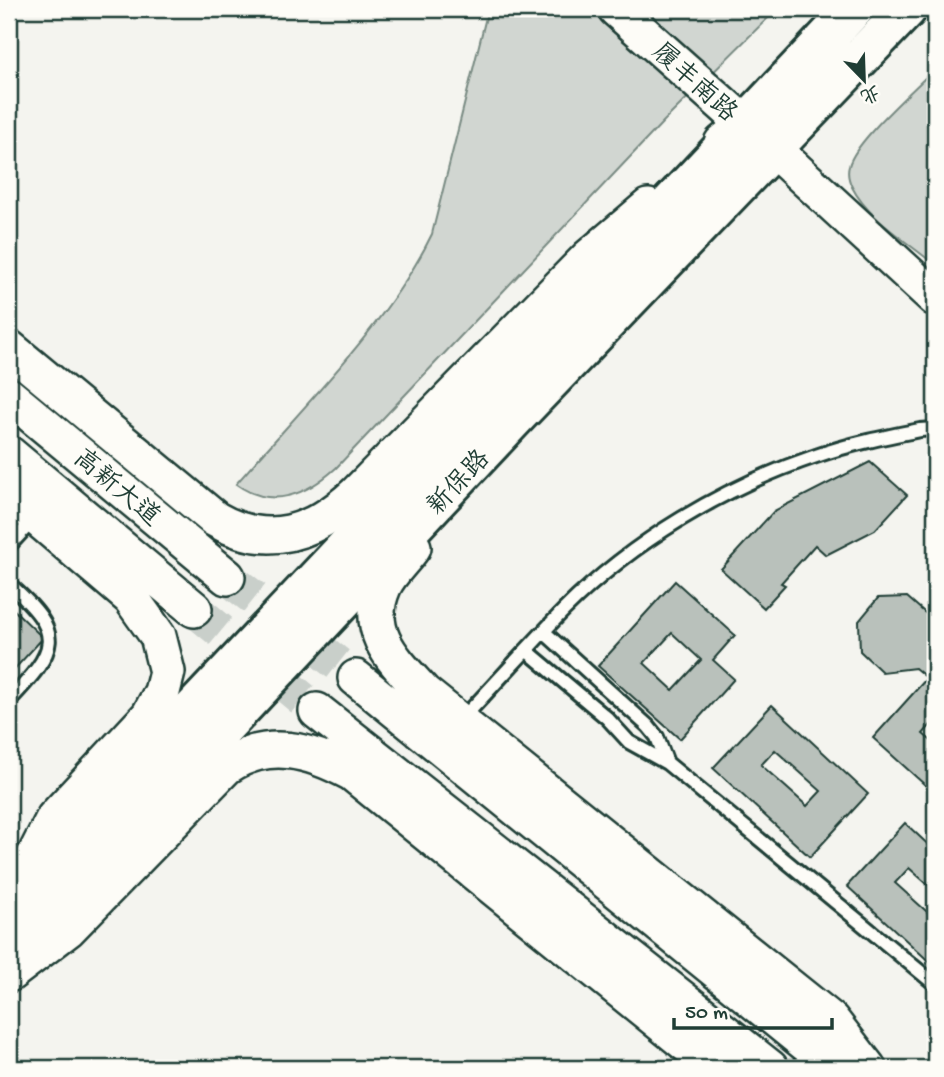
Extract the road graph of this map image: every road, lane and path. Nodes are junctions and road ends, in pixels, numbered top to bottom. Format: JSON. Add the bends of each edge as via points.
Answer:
{"nodes":[{"id":1,"x":616,"y":9,"type":"edge"},
{"id":2,"x":854,"y":9,"type":"edge"},
{"id":3,"x":907,"y":9,"type":"edge"},
{"id":4,"x":745,"y":124,"type":"junction"},
{"id":5,"x":773,"y":149,"type":"junction"},
{"id":6,"x":935,"y":298,"type":"edge"},
{"id":7,"x":9,"y":348,"type":"edge"},
{"id":8,"x":9,"y":396,"type":"edge"},
{"id":9,"x":511,"y":422,"type":"junction"},
{"id":10,"x":935,"y":429,"type":"edge"},
{"id":11,"x":9,"y":454,"type":"edge"},
{"id":12,"x":9,"y":494,"type":"edge"},
{"id":13,"x":36,"y":516,"type":"junction"},
{"id":14,"x":9,"y":546,"type":"edge"},
{"id":15,"x":226,"y":577,"type":"tunnel mouth"},
{"id":16,"x":9,"y":584,"type":"edge"},
{"id":17,"x":194,"y":609,"type":"tunnel mouth"},
{"id":18,"x":544,"y":632,"type":"junction"},
{"id":19,"x":526,"y":650,"type":"junction"},
{"id":20,"x":356,"y":678,"type":"tunnel mouth"},
{"id":21,"x":9,"y":701,"type":"edge"},
{"id":22,"x":317,"y":710,"type":"tunnel mouth"},
{"id":23,"x":459,"y":722,"type":"junction"},
{"id":24,"x":667,"y":764,"type":"junction"},
{"id":25,"x":11,"y":901,"type":"edge"},
{"id":26,"x":9,"y":955,"type":"edge"},
{"id":27,"x":9,"y":974,"type":"edge"},
{"id":28,"x":935,"y":984,"type":"edge"},
{"id":29,"x":716,"y":1068,"type":"edge"},
{"id":30,"x":770,"y":1068,"type":"edge"},
{"id":31,"x":836,"y":1068,"type":"edge"},
{"id":32,"x":868,"y":1068,"type":"edge"}],
"edges":[{"from":1,"to":4,"type":"main road","name":"履丰南路"},
{"from":2,"to":4,"type":"main road","name":"新保路"},
{"from":3,"to":5,"type":"main road","name":"新保路"},
{"from":4,"to":7,"type":"main road","via":[[589,257],[347,502],[326,520],[300,531],[243,531],[215,519]]},
{"from":4,"to":25,"type":"main road","name":"新保路"},
{"from":5,"to":6,"type":"main road"},
{"from":5,"to":9,"type":"main road","name":"新保路"},
{"from":8,"to":15,"type":"main road","name":"高新大道"},
{"from":9,"to":23,"type":"main road","via":[[384,585],[375,613],[381,638],[393,659]]},
{"from":9,"to":26,"type":"main road","name":"新保路"},
{"from":10,"to":18,"type":"lane","via":[[817,455],[715,500],[621,562]]},
{"from":11,"to":17,"type":"main road","name":"高新大道"},
{"from":12,"to":13,"type":"main road"},
{"from":13,"to":14,"type":"lane"},
{"from":13,"to":25,"type":"main road","via":[[131,598],[158,636],[167,672],[149,716],[54,818]]},
{"from":16,"to":21,"type":"lane","via":[[37,611],[50,631],[51,642],[32,677]]},
{"from":18,"to":19,"type":"lane"},
{"from":18,"to":24,"type":"lane","via":[[648,726]]},
{"from":19,"to":23,"type":"lane"},
{"from":19,"to":24,"type":"lane","via":[[629,742]]},
{"from":20,"to":31,"type":"main road"},
{"from":22,"to":30,"type":"main road"},
{"from":23,"to":32,"type":"main road","via":[[831,1020]]},
{"from":24,"to":28,"type":"lane"},
{"from":27,"to":29,"type":"main road","via":[[68,929],[226,767],[264,750],[288,749],[325,758],[352,773]]}]}
